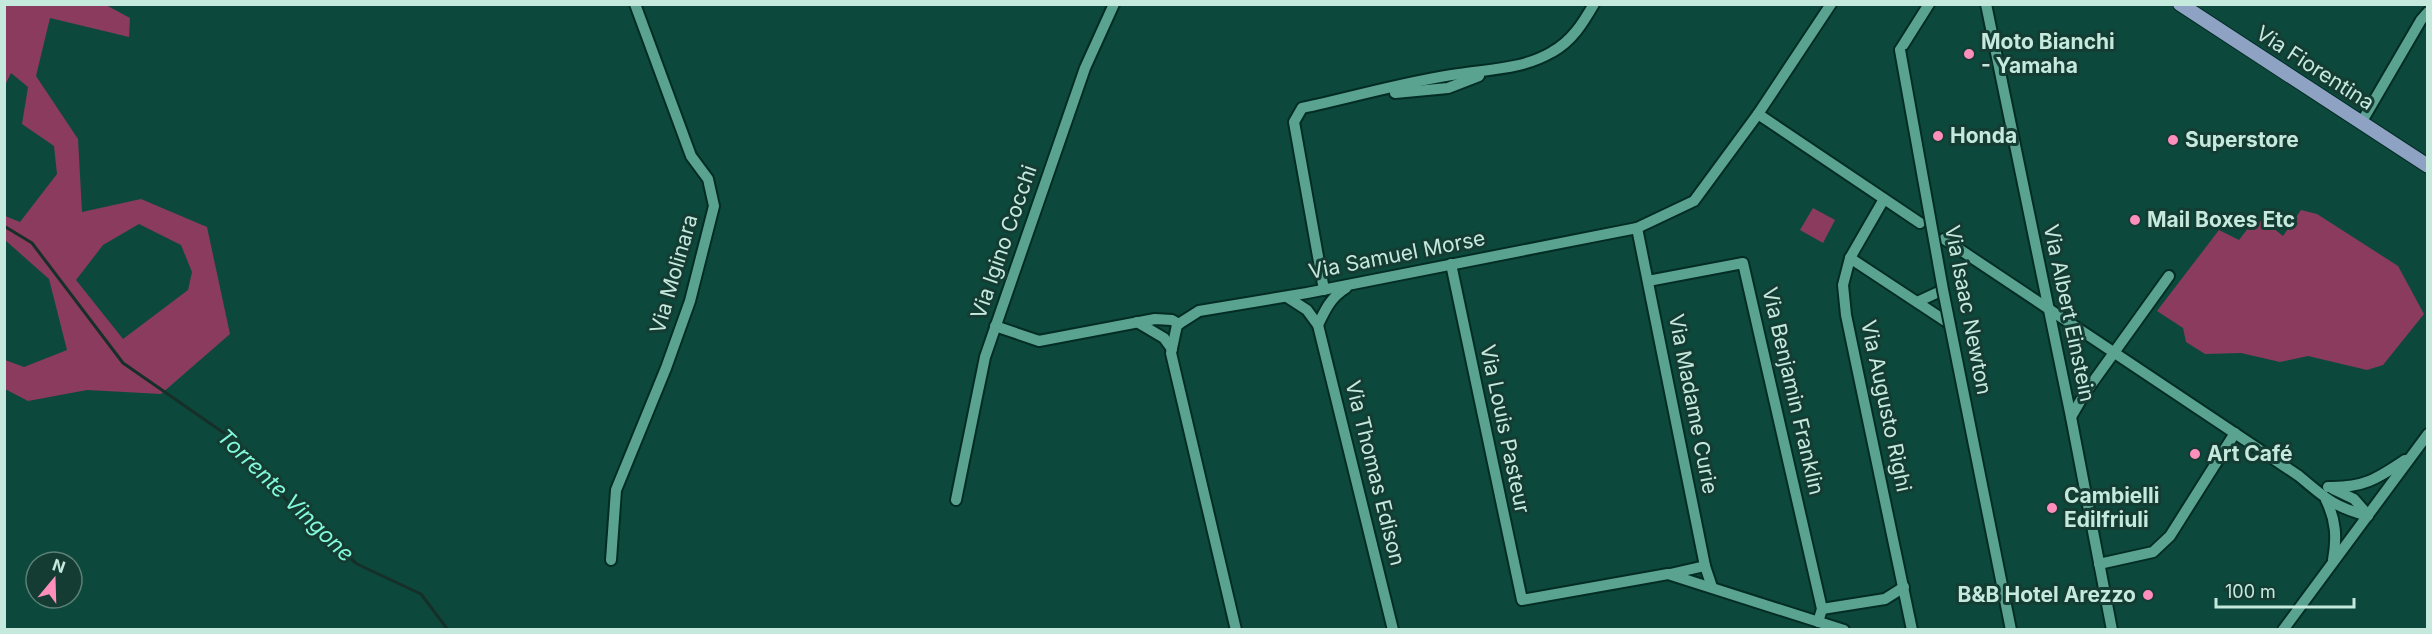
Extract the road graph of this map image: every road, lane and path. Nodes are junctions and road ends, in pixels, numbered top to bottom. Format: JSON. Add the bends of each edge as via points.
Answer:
{"nodes":[{"id":1,"x":635,"y":4,"type":"edge"},
{"id":2,"x":1114,"y":4,"type":"edge"},
{"id":3,"x":1594,"y":4,"type":"edge"},
{"id":4,"x":1831,"y":4,"type":"edge"},
{"id":5,"x":1929,"y":4,"type":"edge"},
{"id":6,"x":1986,"y":4,"type":"edge"},
{"id":7,"x":2180,"y":4,"type":"edge"},
{"id":8,"x":2427,"y":12,"type":"edge"},
{"id":9,"x":1758,"y":114,"type":"junction"},
{"id":10,"x":2361,"y":123,"type":"junction"},
{"id":11,"x":2427,"y":166,"type":"edge"},
{"id":12,"x":1884,"y":199,"type":"junction"},
{"id":13,"x":1920,"y":223,"type":"dead end"},
{"id":14,"x":1636,"y":228,"type":"junction"},
{"id":15,"x":1944,"y":239,"type":"dead end"},
{"id":16,"x":1850,"y":258,"type":"junction"},
{"id":17,"x":1452,"y":264,"type":"junction"},
{"id":18,"x":2169,"y":276,"type":"dead end"},
{"id":19,"x":1648,"y":281,"type":"junction"},
{"id":20,"x":1353,"y":284,"type":"junction"},
{"id":21,"x":1943,"y":290,"type":"junction"},
{"id":22,"x":1316,"y":292,"type":"junction"},
{"id":23,"x":1287,"y":297,"type":"junction"},
{"id":24,"x":1917,"y":302,"type":"junction"},
{"id":25,"x":1326,"y":306,"type":"junction"},
{"id":26,"x":2047,"y":306,"type":"junction"},
{"id":27,"x":1199,"y":310,"type":"junction"},
{"id":28,"x":1307,"y":310,"type":"junction"},
{"id":29,"x":1155,"y":319,"type":"junction"},
{"id":30,"x":1137,"y":321,"type":"junction"},
{"id":31,"x":1950,"y":324,"type":"junction"},
{"id":32,"x":1318,"y":325,"type":"junction"},
{"id":33,"x":995,"y":326,"type":"junction"},
{"id":34,"x":1177,"y":329,"type":"junction"},
{"id":35,"x":1172,"y":349,"type":"junction"},
{"id":36,"x":2116,"y":352,"type":"junction"},
{"id":37,"x":2071,"y":417,"type":"junction"},
{"id":38,"x":2235,"y":433,"type":"junction"},
{"id":39,"x":2427,"y":434,"type":"edge"},
{"id":40,"x":2412,"y":455,"type":"junction"},
{"id":41,"x":2327,"y":493,"type":"junction"},
{"id":42,"x":956,"y":500,"type":"dead end"},
{"id":43,"x":2368,"y":516,"type":"junction"},
{"id":44,"x":611,"y":560,"type":"dead end"},
{"id":45,"x":2333,"y":563,"type":"junction"},
{"id":46,"x":2099,"y":564,"type":"junction"},
{"id":47,"x":1705,"y":566,"type":"junction"},
{"id":48,"x":1668,"y":574,"type":"junction"},
{"id":49,"x":1712,"y":587,"type":"junction"},
{"id":50,"x":1904,"y":587,"type":"junction"},
{"id":51,"x":1822,"y":609,"type":"junction"},
{"id":52,"x":1818,"y":622,"type":"junction"},
{"id":53,"x":1236,"y":630,"type":"edge"},
{"id":54,"x":1393,"y":630,"type":"edge"},
{"id":55,"x":1844,"y":630,"type":"edge"},
{"id":56,"x":1912,"y":630,"type":"edge"},
{"id":57,"x":2012,"y":630,"type":"edge"},
{"id":58,"x":2112,"y":630,"type":"edge"},
{"id":59,"x":2283,"y":630,"type":"edge"}],
"edges":[{"from":1,"to":44,"type":"street","name":"Via Molinara","via":[[691,156],[708,179],[714,206],[690,301],[616,490]]},
{"from":2,"to":33,"type":"street","name":"Via Igino Cocchi","via":[[1085,68]]},
{"from":3,"to":22,"type":"street","via":[[1569,41],[1530,63],[1489,72],[1448,88],[1368,94],[1302,108],[1293,122]]},
{"from":4,"to":9,"type":"street","name":"Via Samuel Morse"},
{"from":5,"to":21,"type":"street","name":"Via Isaac Newton","bridge":true,"via":[[1900,50]]},
{"from":6,"to":26,"type":"street","name":"Via Albert Einstein"},
{"from":7,"to":10,"type":"main road","name":"Via Fiorentina"},
{"from":8,"to":10,"type":"street"},
{"from":9,"to":12,"type":"street"},
{"from":9,"to":14,"type":"street","name":"Via Samuel Morse","via":[[1694,201]]},
{"from":10,"to":11,"type":"main road","name":"Via Fiorentina"},
{"from":12,"to":13,"type":"street"},
{"from":12,"to":16,"type":"street","name":"Via Augusto Righi"},
{"from":14,"to":17,"type":"street","name":"Via Samuel Morse"},
{"from":14,"to":19,"type":"street","name":"Via Madame Curie"},
{"from":15,"to":26,"type":"street"},
{"from":16,"to":24,"type":"street"},
{"from":16,"to":50,"type":"street","name":"Via Augusto Righi","via":[[1843,285],[1846,315]]},
{"from":17,"to":20,"type":"street","name":"Via Samuel Morse"},
{"from":17,"to":48,"type":"street","name":"Via Louis Pasteur","via":[[1522,600]]},
{"from":18,"to":36,"type":"street"},
{"from":19,"to":47,"type":"street","name":"Via Madame Curie"},
{"from":19,"to":51,"type":"street","name":"Via Benjamin Franklin","via":[[1743,263]]},
{"from":20,"to":22,"type":"street","name":"Via Samuel Morse"},
{"from":20,"to":25,"type":"street"},
{"from":21,"to":24,"type":"street"},
{"from":21,"to":31,"type":"street","name":"Via Isaac Newton","bridge":true},
{"from":22,"to":23,"type":"street","name":"Via Samuel Morse"},
{"from":22,"to":25,"type":"street"},
{"from":22,"to":28,"type":"street"},
{"from":23,"to":27,"type":"street","name":"Via Samuel Morse"},
{"from":23,"to":28,"type":"street"},
{"from":24,"to":31,"type":"street"},
{"from":25,"to":32,"type":"street"},
{"from":26,"to":36,"type":"street"},
{"from":26,"to":37,"type":"street","name":"Via Albert Einstein"},
{"from":27,"to":29,"type":"street"},
{"from":27,"to":34,"type":"street","name":"Via Samuel Morse"},
{"from":28,"to":32,"type":"street"},
{"from":29,"to":30,"type":"street"},
{"from":29,"to":34,"type":"street","via":[[1172,320]]},
{"from":30,"to":33,"type":"street","via":[[1039,341]]},
{"from":30,"to":34,"type":"street"},
{"from":30,"to":35,"type":"street","via":[[1164,338]]},
{"from":31,"to":57,"type":"street","name":"Via Isaac Newton","bridge":true},
{"from":32,"to":54,"type":"street","name":"Via Thomas Edison"},
{"from":33,"to":42,"type":"street","name":"Via Igino Cocchi"},
{"from":34,"to":35,"type":"street"},
{"from":35,"to":53,"type":"street"},
{"from":36,"to":37,"type":"street"},
{"from":36,"to":38,"type":"street"},
{"from":37,"to":46,"type":"street","name":"Via Albert Einstein"},
{"from":38,"to":41,"type":"street"},
{"from":38,"to":46,"type":"street","via":[[2170,536],[2153,552]]},
{"from":39,"to":40,"type":"street"},
{"from":40,"to":41,"type":"street","via":[[2380,477]]},
{"from":40,"to":43,"type":"street"},
{"from":41,"to":43,"type":"street","via":[[2354,499]]},
{"from":41,"to":45,"type":"street","via":[[2337,541]]},
{"from":43,"to":45,"type":"street"},
{"from":45,"to":59,"type":"street"},
{"from":46,"to":58,"type":"street","name":"Via Albert Einstein"},
{"from":47,"to":48,"type":"street"},
{"from":47,"to":49,"type":"street","name":"Via Madame Curie"},
{"from":48,"to":49,"type":"street"},
{"from":49,"to":52,"type":"street"},
{"from":50,"to":51,"type":"street","via":[[1886,599]]},
{"from":50,"to":56,"type":"street","name":"Via Augusto Righi"},
{"from":51,"to":52,"type":"street","name":"Via Benjamin Franklin"},
{"from":52,"to":55,"type":"street"}]}
